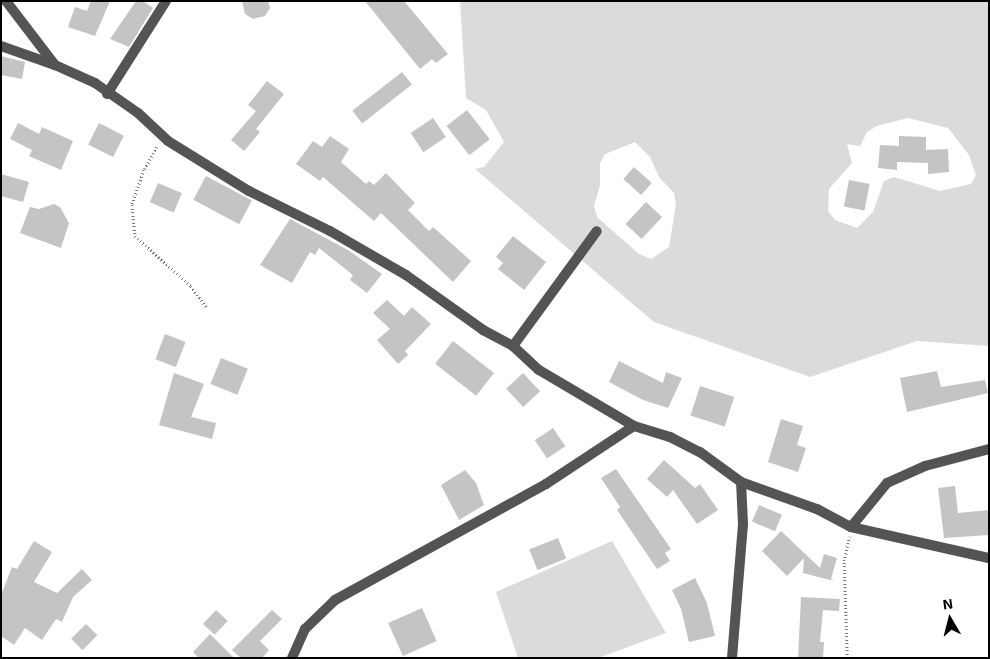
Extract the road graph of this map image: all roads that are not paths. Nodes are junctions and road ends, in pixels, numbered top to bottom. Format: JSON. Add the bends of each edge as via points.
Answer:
{"nodes":[{"id":1,"x":6,"y":1,"type":"edge"},
{"id":2,"x":166,"y":1,"type":"edge"},
{"id":3,"x":1,"y":46,"type":"edge"},
{"id":4,"x":55,"y":65,"type":"junction"},
{"id":5,"x":107,"y":94,"type":"junction"},
{"id":6,"x":597,"y":230,"type":"dead end"},
{"id":7,"x":513,"y":346,"type":"junction"},
{"id":8,"x":634,"y":426,"type":"junction"},
{"id":9,"x":989,"y":449,"type":"edge"},
{"id":10,"x":741,"y":482,"type":"junction"},
{"id":11,"x":851,"y":526,"type":"junction"},
{"id":12,"x":989,"y":558,"type":"edge"},
{"id":13,"x":292,"y":658,"type":"edge"},
{"id":14,"x":732,"y":658,"type":"edge"}],
"edges":[{"from":1,"to":4,"type":"street"},
{"from":2,"to":5,"type":"street"},
{"from":3,"to":4,"type":"street"},
{"from":4,"to":5,"type":"street","via":[[95,83]]},
{"from":5,"to":7,"type":"street","via":[[138,113],[168,141],[249,191],[330,231],[406,275],[483,330]]},
{"from":6,"to":7,"type":"street"},
{"from":7,"to":8,"type":"street","via":[[539,370]]},
{"from":8,"to":10,"type":"street","via":[[670,437],[700,452]]},
{"from":8,"to":13,"type":"street","via":[[546,484],[335,600],[306,629]]},
{"from":9,"to":11,"type":"street","via":[[925,466],[888,483]]},
{"from":10,"to":11,"type":"street","via":[[816,509]]},
{"from":10,"to":14,"type":"street","via":[[743,524]]},
{"from":11,"to":12,"type":"street"}]}
